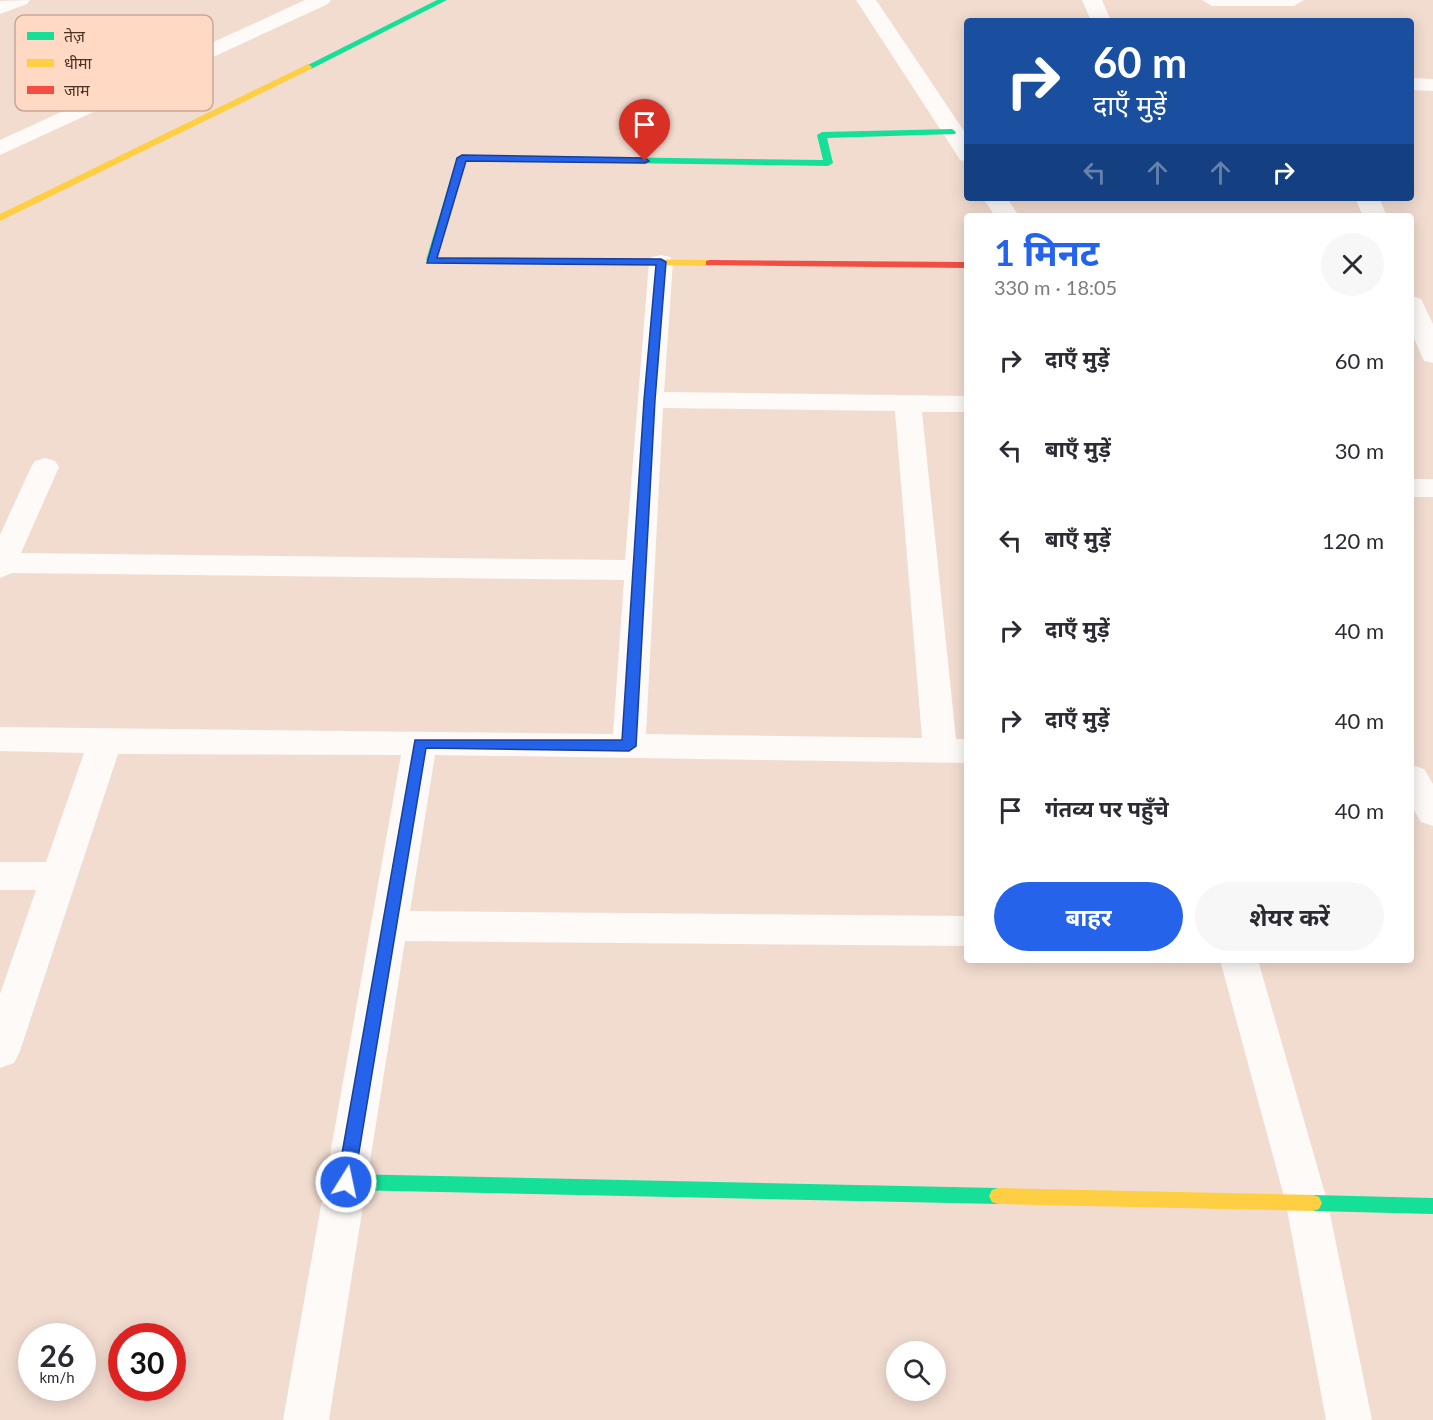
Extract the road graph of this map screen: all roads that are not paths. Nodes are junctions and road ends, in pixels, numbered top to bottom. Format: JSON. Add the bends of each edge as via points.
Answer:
{"nodes":[{"id":1,"x":20,"y":0,"type":"edge"},
{"id":2,"x":321,"y":0,"type":"edge"},
{"id":3,"x":442,"y":0,"type":"edge"},
{"id":4,"x":866,"y":0,"type":"edge"},
{"id":5,"x":1092,"y":0,"type":"edge"},
{"id":6,"x":1212,"y":0,"type":"edge"},
{"id":7,"x":1294,"y":0,"type":"edge"},
{"id":8,"x":0,"y":8,"type":"edge"},
{"id":9,"x":1100,"y":18,"type":"edge"},
{"id":10,"x":213,"y":50,"type":"edge"},
{"id":11,"x":1414,"y":84,"type":"edge"},
{"id":12,"x":1433,"y":85,"type":"edge"},
{"id":13,"x":80,"y":111,"type":"edge"},
{"id":14,"x":952,"y":132,"type":"junction"},
{"id":15,"x":0,"y":148,"type":"edge"},
{"id":16,"x":964,"y":149,"type":"edge"},
{"id":17,"x":0,"y":218,"type":"edge"},
{"id":18,"x":661,"y":262,"type":"junction"},
{"id":19,"x":964,"y":265,"type":"edge"},
{"id":20,"x":1414,"y":309,"type":"edge"},
{"id":21,"x":1433,"y":355,"type":"edge"},
{"id":22,"x":650,"y":400,"type":"junction"},
{"id":23,"x":908,"y":403,"type":"junction"},
{"id":24,"x":964,"y":404,"type":"edge"},
{"id":25,"x":45,"y":467,"type":"dead end"},
{"id":26,"x":1414,"y":488,"type":"edge"},
{"id":27,"x":1433,"y":488,"type":"edge"},
{"id":28,"x":1,"y":565,"type":"edge"},
{"id":29,"x":640,"y":570,"type":"junction"},
{"id":30,"x":0,"y":739,"type":"edge"},
{"id":31,"x":105,"y":742,"type":"junction"},
{"id":32,"x":420,"y":743,"type":"junction"},
{"id":33,"x":629,"y":746,"type":"junction"},
{"id":34,"x":954,"y":751,"type":"edge"},
{"id":35,"x":1414,"y":781,"type":"edge"},
{"id":36,"x":1433,"y":813,"type":"edge"},
{"id":37,"x":0,"y":876,"type":"edge"},
{"id":38,"x":59,"y":876,"type":"junction"},
{"id":39,"x":389,"y":926,"type":"junction"},
{"id":40,"x":964,"y":931,"type":"edge"},
{"id":41,"x":1240,"y":963,"type":"edge"},
{"id":42,"x":0,"y":1051,"type":"edge"},
{"id":43,"x":346,"y":1182,"type":"junction"},
{"id":44,"x":1307,"y":1204,"type":"junction"},
{"id":45,"x":1433,"y":1206,"type":"edge"},
{"id":46,"x":306,"y":1420,"type":"edge"},
{"id":47,"x":1349,"y":1420,"type":"edge"}],
"edges":[{"from":1,"to":8,"type":"street"},
{"from":2,"to":10,"type":"street"},
{"from":3,"to":17,"type":"street"},
{"from":4,"to":14,"type":"street"},
{"from":5,"to":9,"type":"street"},
{"from":6,"to":7,"type":"street"},
{"from":11,"to":12,"type":"street"},
{"from":13,"to":15,"type":"street"},
{"from":14,"to":16,"type":"street"},
{"from":14,"to":18,"type":"street","via":[[822,135],[828,163],[462,158],[431,261]]},
{"from":18,"to":19,"type":"street"},
{"from":18,"to":22,"type":"street"},
{"from":20,"to":21,"type":"street"},
{"from":22,"to":23,"type":"street"},
{"from":22,"to":29,"type":"street"},
{"from":23,"to":24,"type":"street"},
{"from":23,"to":34,"type":"street"},
{"from":25,"to":28,"type":"street"},
{"from":26,"to":27,"type":"street"},
{"from":28,"to":29,"type":"street"},
{"from":29,"to":33,"type":"street"},
{"from":30,"to":31,"type":"street"},
{"from":31,"to":32,"type":"street"},
{"from":31,"to":38,"type":"street"},
{"from":32,"to":33,"type":"street"},
{"from":32,"to":39,"type":"street"},
{"from":33,"to":34,"type":"street"},
{"from":35,"to":36,"type":"street"},
{"from":37,"to":38,"type":"street"},
{"from":38,"to":42,"type":"street"},
{"from":39,"to":40,"type":"street"},
{"from":39,"to":43,"type":"street"},
{"from":41,"to":44,"type":"street"},
{"from":43,"to":44,"type":"street"},
{"from":43,"to":46,"type":"street"},
{"from":44,"to":45,"type":"street"},
{"from":44,"to":47,"type":"street"}]}
